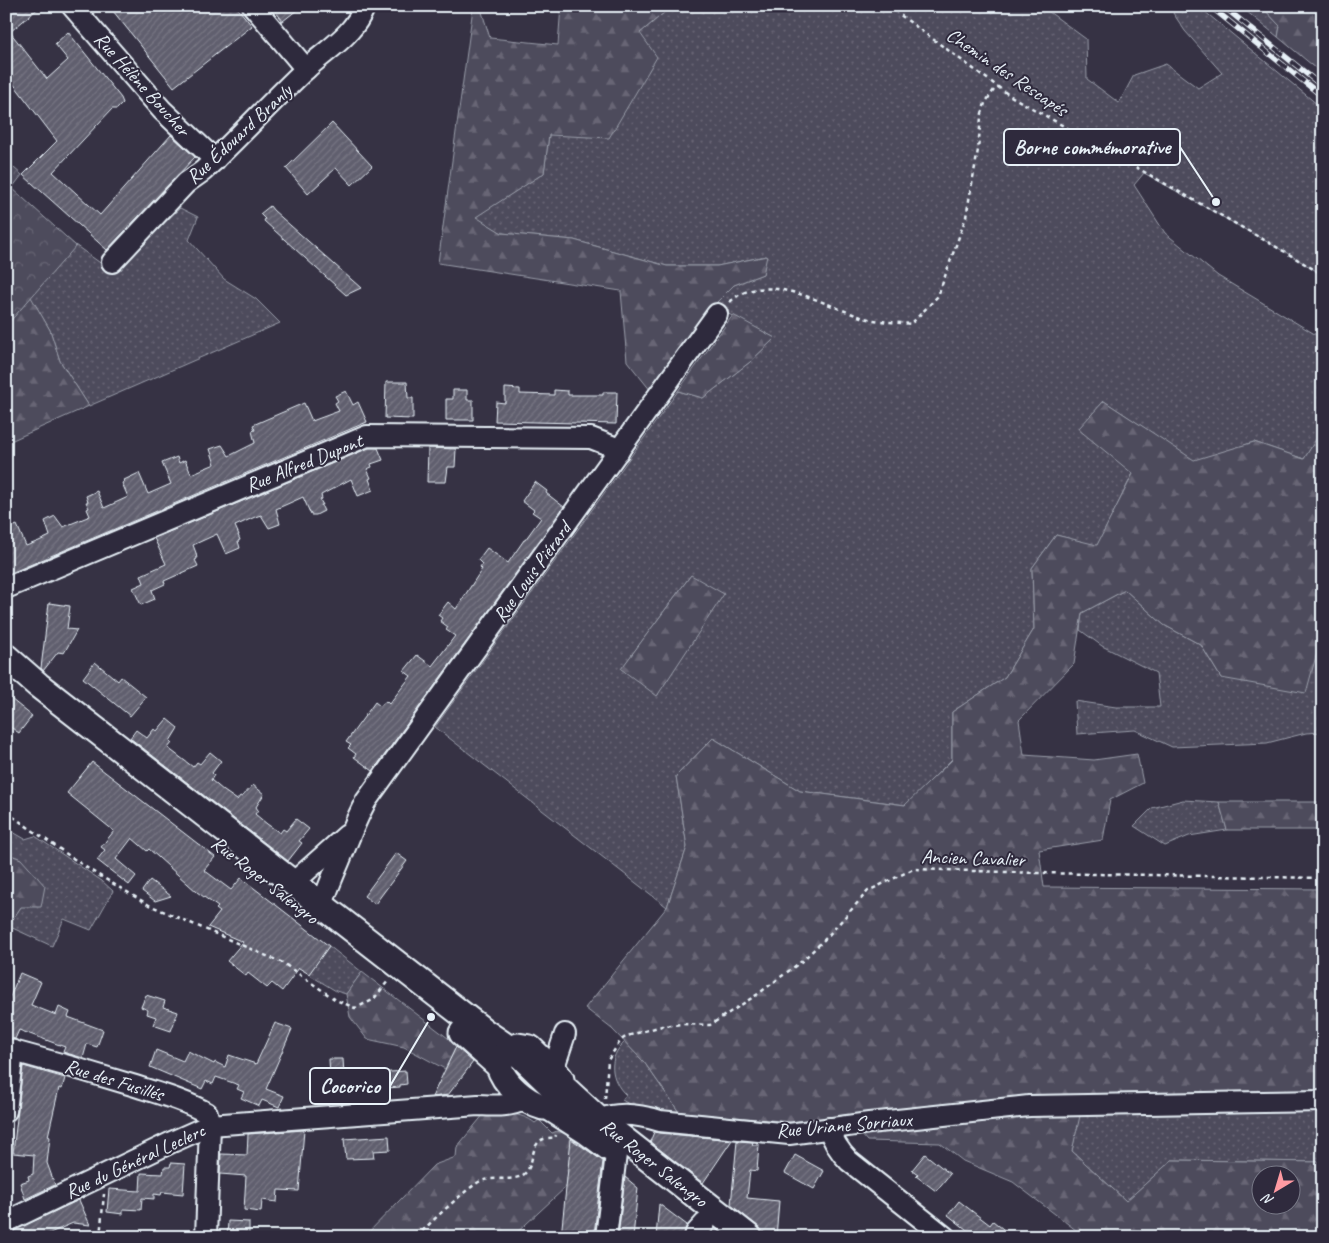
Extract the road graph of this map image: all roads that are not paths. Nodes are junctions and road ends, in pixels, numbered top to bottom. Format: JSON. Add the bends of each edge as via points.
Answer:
{"nodes":[{"id":1,"x":72,"y":6,"type":"edge"},
{"id":2,"x":253,"y":6,"type":"edge"},
{"id":3,"x":366,"y":6,"type":"edge"},
{"id":4,"x":306,"y":69,"type":"junction"},
{"id":5,"x":215,"y":160,"type":"junction"},
{"id":6,"x":112,"y":262,"type":"dead end"},
{"id":7,"x":717,"y":314,"type":"road end"},
{"id":8,"x":620,"y":451,"type":"junction"},
{"id":9,"x":6,"y":588,"type":"edge"},
{"id":10,"x":6,"y":658,"type":"edge"},
{"id":11,"x":6,"y":671,"type":"edge"},
{"id":12,"x":6,"y":680,"type":"edge"},
{"id":13,"x":33,"y":691,"type":"junction"},
{"id":14,"x":350,"y":832,"type":"junction"},
{"id":15,"x":293,"y":883,"type":"junction"},
{"id":16,"x":322,"y":906,"type":"junction"},
{"id":17,"x":383,"y":952,"type":"junction"},
{"id":18,"x":10,"y":1050,"type":"edge"},
{"id":19,"x":505,"y":1065,"type":"junction"},
{"id":20,"x":547,"y":1085,"type":"junction"},
{"id":21,"x":1323,"y":1101,"type":"edge"},
{"id":22,"x":478,"y":1105,"type":"junction"},
{"id":23,"x":603,"y":1108,"type":"junction"},
{"id":24,"x":6,"y":1111,"type":"edge"},
{"id":25,"x":660,"y":1121,"type":"junction"},
{"id":26,"x":210,"y":1125,"type":"junction"},
{"id":27,"x":830,"y":1128,"type":"junction"},
{"id":28,"x":624,"y":1150,"type":"junction"},
{"id":29,"x":6,"y":1222,"type":"edge"},
{"id":30,"x":708,"y":1232,"type":"edge"},
{"id":31,"x":206,"y":1237,"type":"edge"},
{"id":32,"x":606,"y":1237,"type":"edge"},
{"id":33,"x":736,"y":1237,"type":"edge"},
{"id":34,"x":749,"y":1237,"type":"edge"},
{"id":35,"x":945,"y":1237,"type":"edge"}],
"edges":[{"from":1,"to":5,"type":"street","name":"Rue Hélène Boucher","via":[[162,110]]},
{"from":2,"to":4,"type":"street"},
{"from":3,"to":4,"type":"street","name":"Rue Édouard Branly","via":[[351,32]]},
{"from":4,"to":5,"type":"street","name":"Rue Édouard Branly"},
{"from":5,"to":6,"type":"street","name":"Rue Édouard Branly","via":[[186,183]]},
{"from":7,"to":8,"type":"street","name":"Rue Louis Piérard"},
{"from":8,"to":9,"type":"street","name":"Rue Alfred Dupont","via":[[591,438],[367,436]]},
{"from":8,"to":14,"type":"street","name":"Rue Louis Piérard","via":[[366,801]]},
{"from":10,"to":13,"type":"main road"},
{"from":11,"to":17,"type":"street","via":[[366,949]]},
{"from":12,"to":13,"type":"main road"},
{"from":13,"to":15,"type":"main road","name":"Rue Roger Salengro"},
{"from":13,"to":19,"type":"main road","name":"Rue Roger Salengro","via":[[391,978]]},
{"from":14,"to":15,"type":"street","name":"Rue Louis Piérard"},
{"from":14,"to":16,"type":"street","name":"Rue Louis Piérard"},
{"from":15,"to":16,"type":"main road","name":"Rue Roger Salengro"},
{"from":16,"to":17,"type":"main road","name":"Rue Roger Salengro"},
{"from":17,"to":19,"type":"main road","name":"Rue Roger Salengro","via":[[485,1032]]},
{"from":18,"to":24,"type":"street"},
{"from":18,"to":26,"type":"street","name":"Rue des Fusillés","via":[[195,1106],[207,1113]]},
{"from":19,"to":20,"type":"main road"},
{"from":19,"to":20,"type":"street"},
{"from":19,"to":20,"type":"main road","via":[[518,1046],[524,1046]]},
{"from":19,"to":22,"type":"street","via":[[496,1092]]},
{"from":20,"to":22,"type":"street","name":"Rue du Général Leclerc","via":[[517,1104]]},
{"from":20,"to":23,"type":"main road","name":"Rue Roger Salengro"},
{"from":20,"to":28,"type":"main road","name":"Rue Roger Salengro","via":[[586,1130]]},
{"from":20,"to":33,"type":"street"},
{"from":21,"to":27,"type":"street","name":"Rue Uriane Sorriaux","via":[[1029,1106]]},
{"from":22,"to":26,"type":"street","name":"Rue du Général Leclerc"},
{"from":23,"to":25,"type":"street","name":"Rue Uriane Sorriaux","via":[[606,1117],[648,1117]]},
{"from":23,"to":28,"type":"main road","name":"Rue Roger Salengro"},
{"from":25,"to":27,"type":"street","name":"Rue Uriane Sorriaux","via":[[788,1134]]},
{"from":25,"to":28,"type":"street","via":[[645,1124]]},
{"from":26,"to":29,"type":"street","name":"Rue du Général Leclerc"},
{"from":26,"to":31,"type":"street"},
{"from":27,"to":35,"type":"street","via":[[839,1151],[849,1161]]},
{"from":28,"to":30,"type":"main road","name":"Rue Roger Salengro"},
{"from":28,"to":32,"type":"street"},
{"from":28,"to":34,"type":"main road","name":"Rue Roger Salengro"}]}
